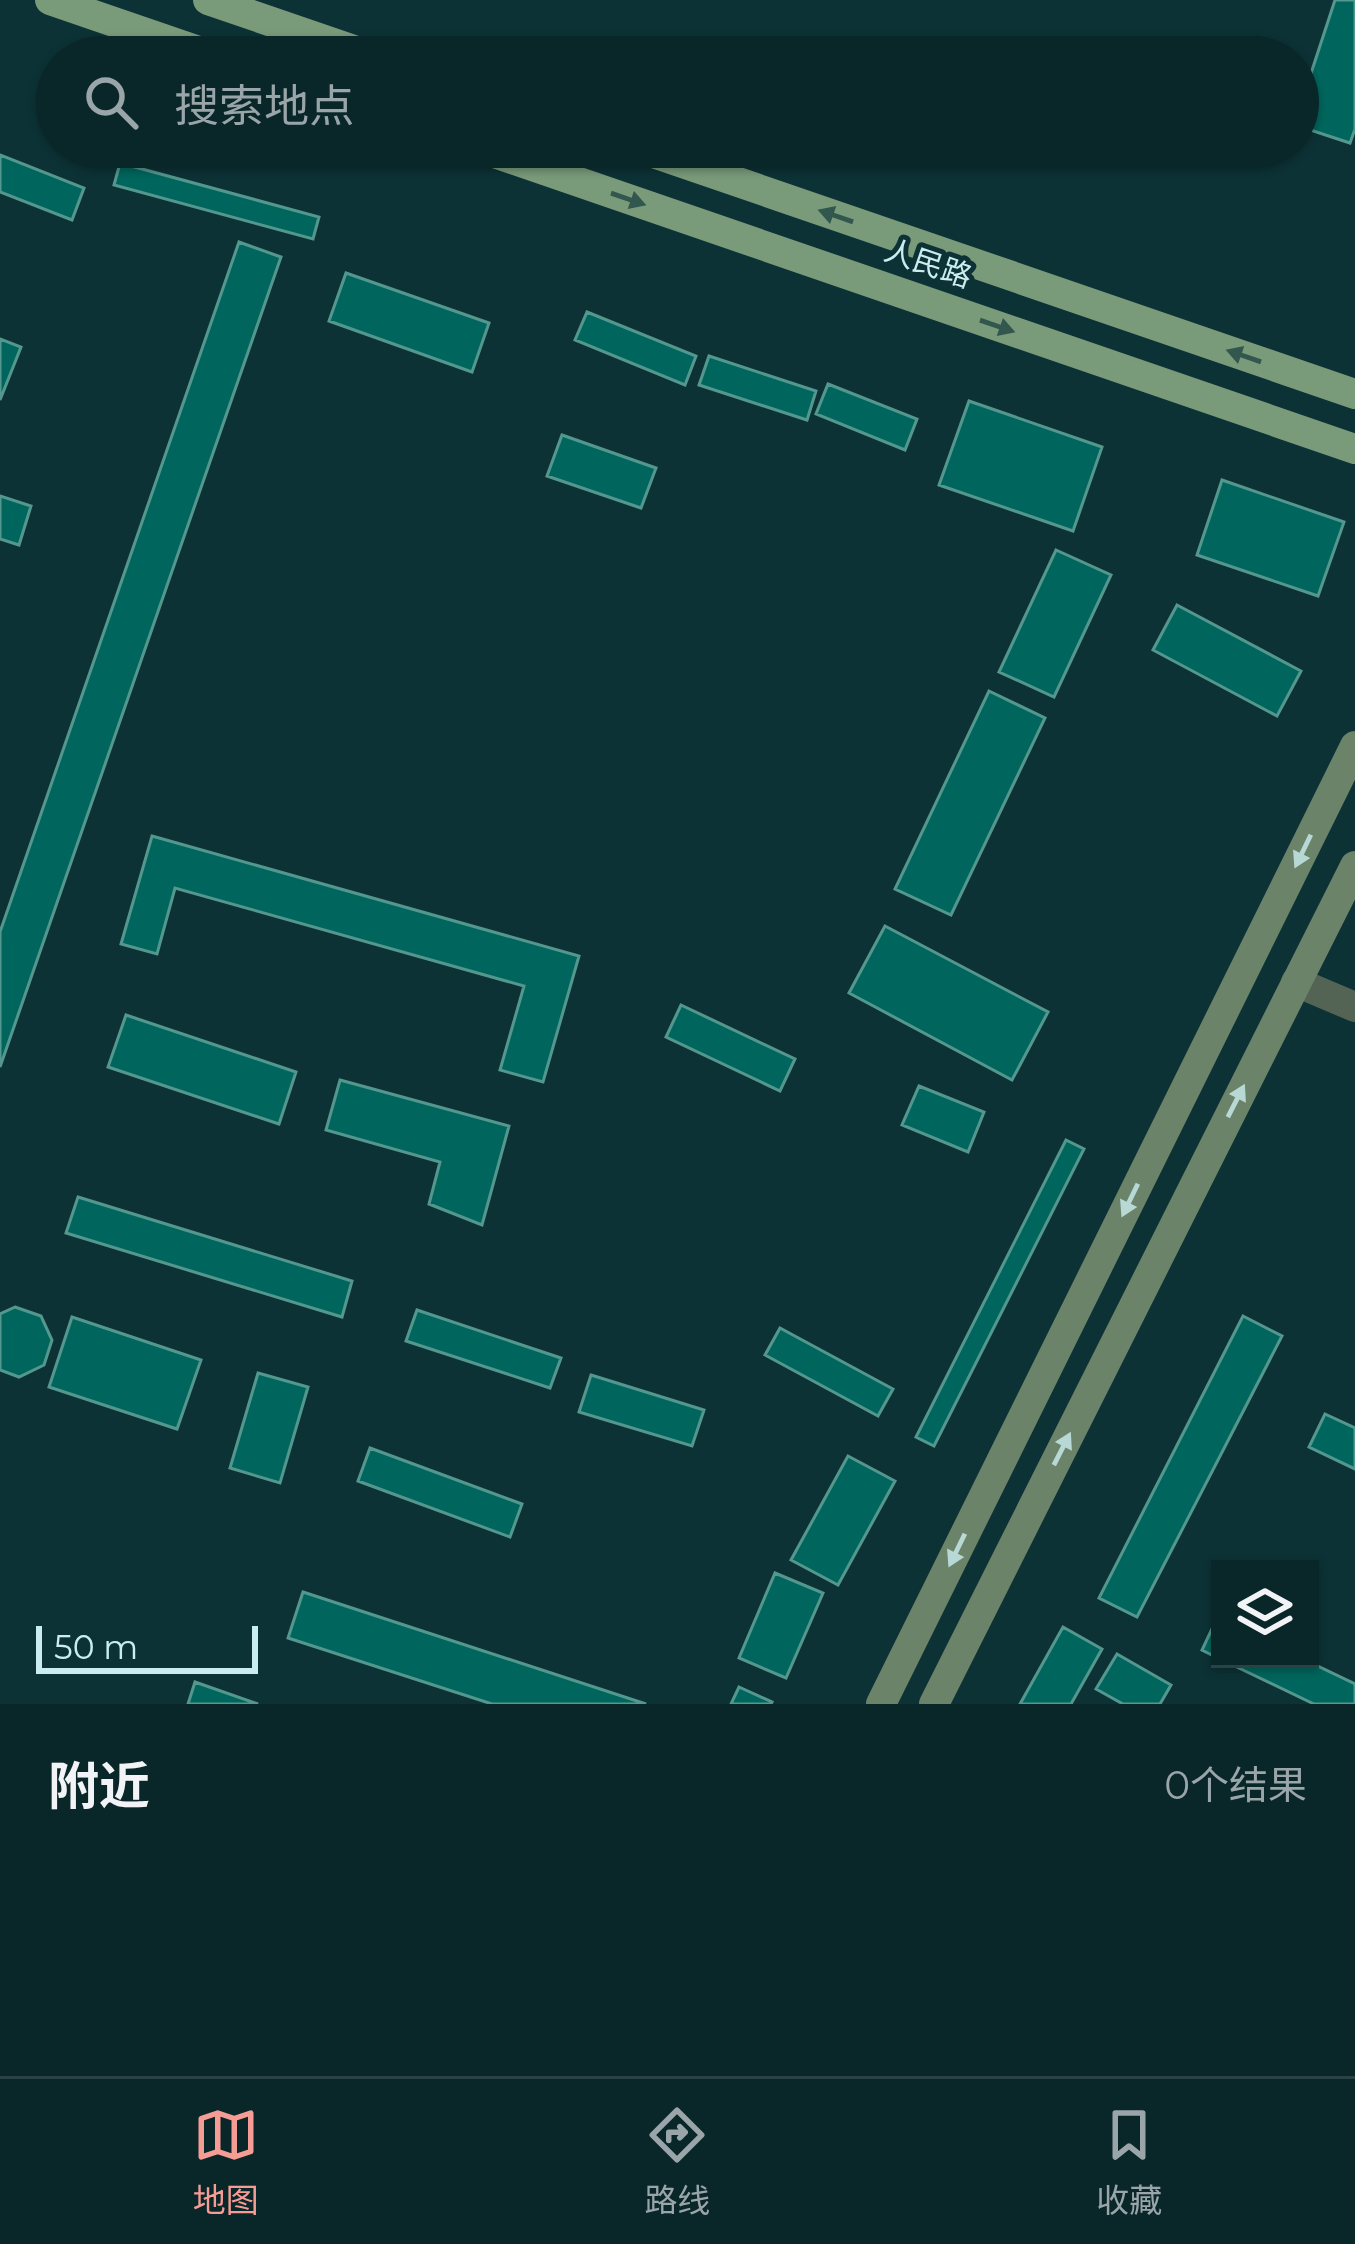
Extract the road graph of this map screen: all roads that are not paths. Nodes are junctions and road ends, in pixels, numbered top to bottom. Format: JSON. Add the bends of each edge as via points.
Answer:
{"nodes":[{"id":1,"x":50,"y":0,"type":"edge"},
{"id":2,"x":208,"y":0,"type":"edge"},
{"id":3,"x":155,"y":36,"type":"edge"},
{"id":4,"x":313,"y":36,"type":"edge"},
{"id":5,"x":539,"y":168,"type":"edge"},
{"id":6,"x":697,"y":168,"type":"edge"},
{"id":7,"x":1355,"y":394,"type":"edge"},
{"id":8,"x":1355,"y":449,"type":"edge"},
{"id":9,"x":1355,"y":746,"type":"edge"},
{"id":10,"x":1355,"y":866,"type":"edge"},
{"id":11,"x":1296,"y":982,"type":"junction"},
{"id":12,"x":1355,"y":1007,"type":"edge"},
{"id":13,"x":881,"y":1704,"type":"edge"},
{"id":14,"x":934,"y":1704,"type":"edge"}],
"edges":[{"from":1,"to":3,"type":"main road"},
{"from":2,"to":4,"type":"main road"},
{"from":5,"to":8,"type":"main road","name":"人民路","one_way":true},
{"from":7,"to":6,"type":"main road","name":"人民路","one_way":true},
{"from":9,"to":13,"type":"street","one_way":true},
{"from":10,"to":11,"type":"street"},
{"from":11,"to":12,"type":"street"},
{"from":14,"to":11,"type":"street","one_way":true}]}
